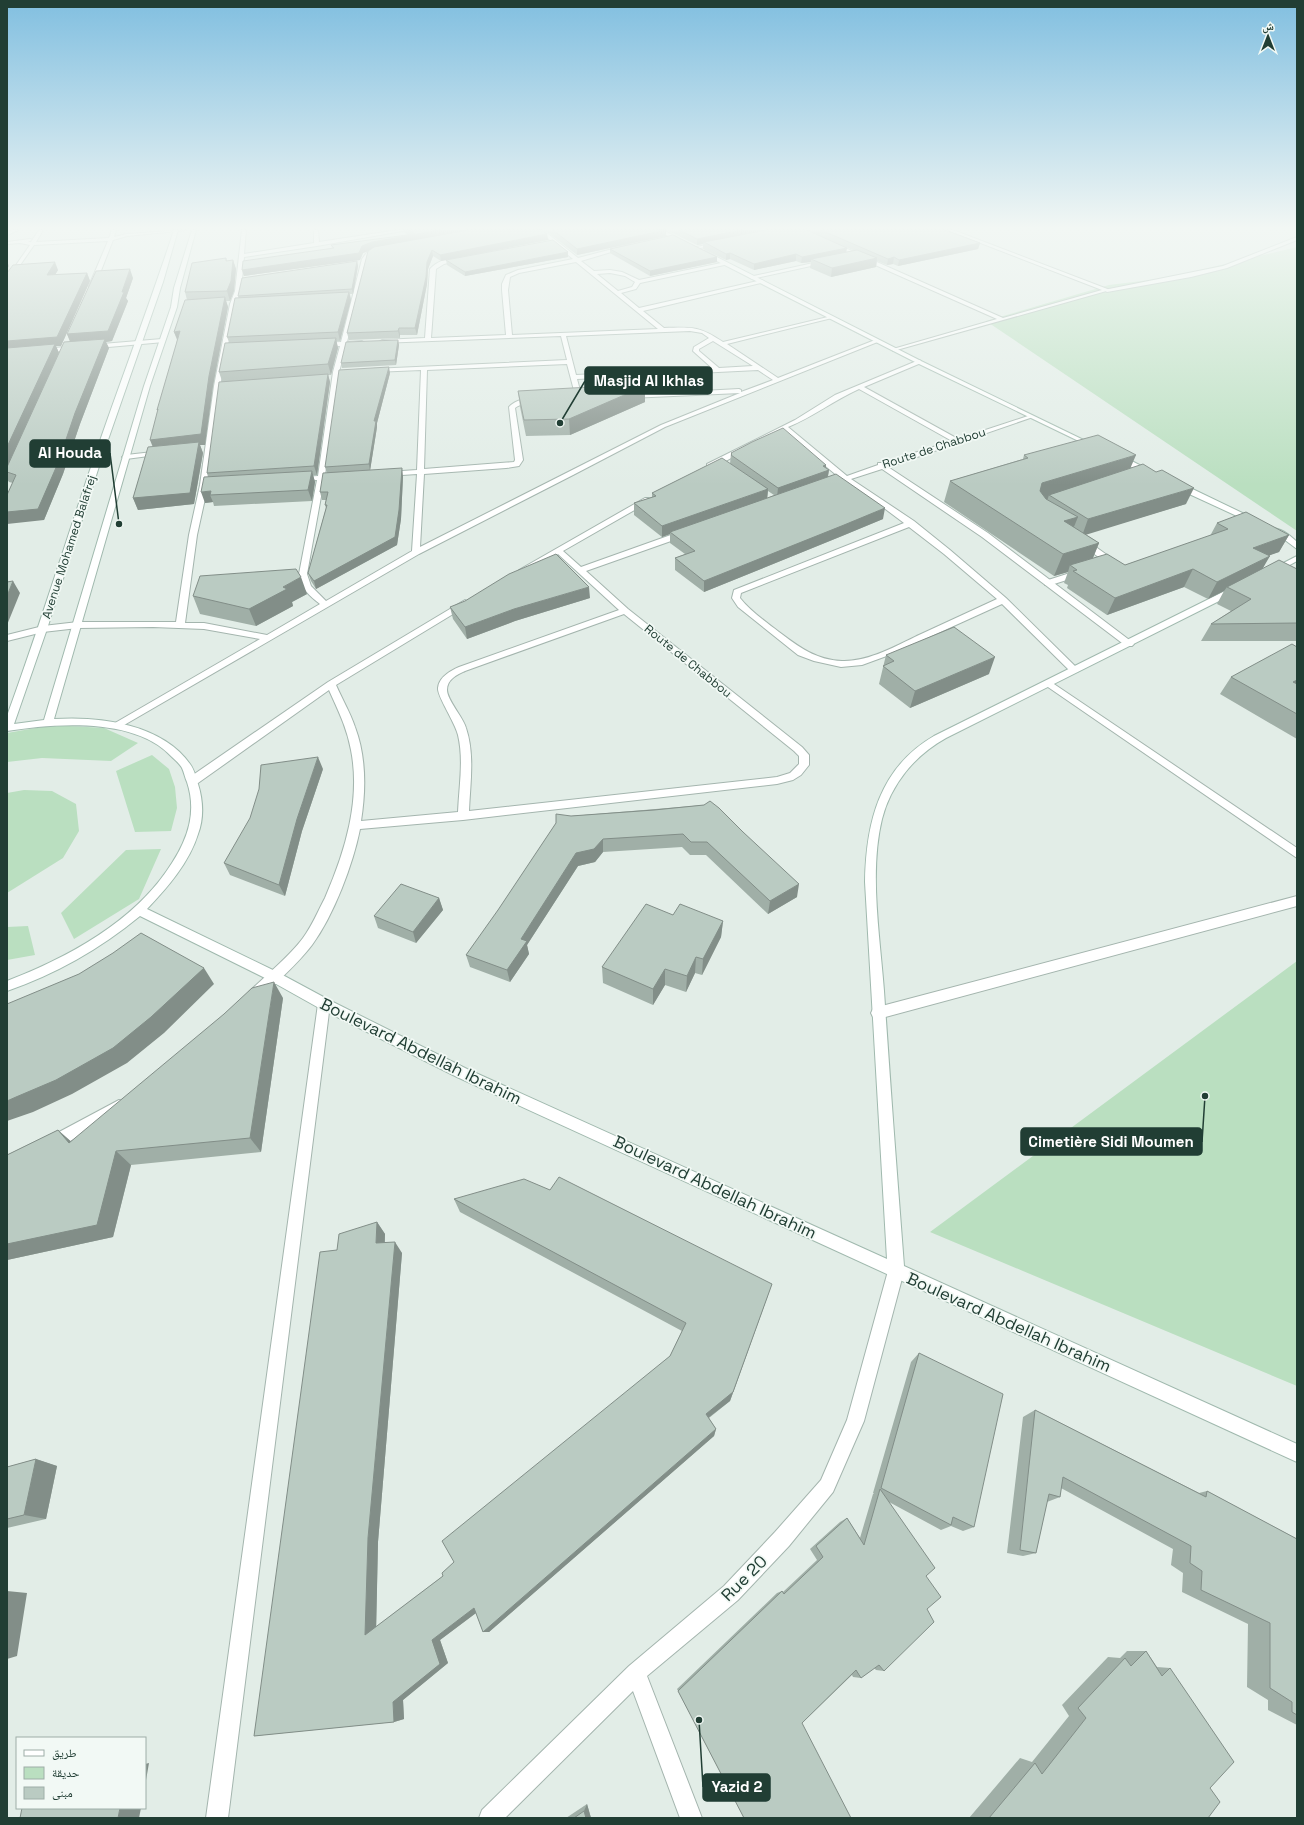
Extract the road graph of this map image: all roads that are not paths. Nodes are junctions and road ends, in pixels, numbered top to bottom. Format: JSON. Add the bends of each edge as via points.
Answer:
{"nodes":[{"id":1,"x":149,"y":315,"type":"edge"},
{"id":2,"x":173,"y":315,"type":"edge"},
{"id":3,"x":229,"y":315,"type":"edge"},
{"id":4,"x":351,"y":315,"type":"edge"},
{"id":5,"x":430,"y":315,"type":"edge"},
{"id":6,"x":507,"y":315,"type":"edge"},
{"id":7,"x":644,"y":315,"type":"edge"},
{"id":8,"x":826,"y":315,"type":"edge"},
{"id":9,"x":992,"y":315,"type":"edge"},
{"id":10,"x":1015,"y":315,"type":"edge"},
{"id":11,"x":830,"y":317,"type":"junction"},
{"id":12,"x":1001,"y":319,"type":"junction"},
{"id":13,"x":663,"y":330,"type":"junction"},
{"id":14,"x":563,"y":334,"type":"junction"},
{"id":15,"x":509,"y":337,"type":"junction"},
{"id":16,"x":714,"y":338,"type":"junction"},
{"id":17,"x":428,"y":340,"type":"junction"},
{"id":18,"x":162,"y":341,"type":"junction"},
{"id":19,"x":877,"y":341,"type":"junction"},
{"id":20,"x":68,"y":342,"type":"edge"},
{"id":21,"x":139,"y":343,"type":"junction"},
{"id":22,"x":366,"y":343,"type":"edge"},
{"id":23,"x":374,"y":343,"type":"edge"},
{"id":24,"x":343,"y":344,"type":"junction"},
{"id":25,"x":722,"y":344,"type":"junction"},
{"id":26,"x":313,"y":346,"type":"edge"},
{"id":27,"x":895,"y":350,"type":"junction"},
{"id":28,"x":36,"y":351,"type":"edge"},
{"id":29,"x":63,"y":352,"type":"junction"},
{"id":30,"x":569,"y":362,"type":"junction"},
{"id":31,"x":919,"y":362,"type":"junction"},
{"id":32,"x":424,"y":368,"type":"junction"},
{"id":33,"x":759,"y":368,"type":"junction"},
{"id":34,"x":366,"y":370,"type":"edge"},
{"id":35,"x":717,"y":370,"type":"junction"},
{"id":36,"x":574,"y":377,"type":"junction"},
{"id":37,"x":776,"y":380,"type":"junction"},
{"id":38,"x":858,"y":386,"type":"junction"},
{"id":39,"x":747,"y":391,"type":"junction"},
{"id":40,"x":618,"y":396,"type":"edge"},
{"id":41,"x":586,"y":398,"type":"edge"},
{"id":42,"x":543,"y":400,"type":"edge"},
{"id":43,"x":1030,"y":416,"type":"junction"},
{"id":44,"x":783,"y":427,"type":"junction"},
{"id":45,"x":956,"y":440,"type":"junction"},
{"id":46,"x":171,"y":452,"type":"edge"},
{"id":47,"x":126,"y":457,"type":"junction"},
{"id":48,"x":881,"y":465,"type":"junction"},
{"id":49,"x":705,"y":468,"type":"edge"},
{"id":50,"x":420,"y":471,"type":"junction"},
{"id":51,"x":382,"y":474,"type":"edge"},
{"id":52,"x":344,"y":476,"type":"edge"},
{"id":53,"x":1135,"y":477,"type":"edge"},
{"id":54,"x":321,"y":478,"type":"junction"},
{"id":55,"x":845,"y":478,"type":"junction"},
{"id":56,"x":290,"y":480,"type":"edge"},
{"id":57,"x":1171,"y":482,"type":"edge"},
{"id":58,"x":818,"y":487,"type":"edge"},
{"id":59,"x":652,"y":498,"type":"edge"},
{"id":60,"x":910,"y":523,"type":"junction"},
{"id":61,"x":693,"y":530,"type":"edge"},
{"id":62,"x":1077,"y":539,"type":"edge"},
{"id":63,"x":1297,"y":547,"type":"edge"},
{"id":64,"x":558,"y":550,"type":"junction"},
{"id":65,"x":416,"y":552,"type":"junction"},
{"id":66,"x":1297,"y":558,"type":"edge"},
{"id":67,"x":580,"y":570,"type":"junction"},
{"id":68,"x":516,"y":574,"type":"edge"},
{"id":69,"x":1261,"y":576,"type":"edge"},
{"id":70,"x":1048,"y":583,"type":"junction"},
{"id":71,"x":1247,"y":583,"type":"edge"},
{"id":72,"x":474,"y":598,"type":"edge"},
{"id":73,"x":1002,"y":600,"type":"junction"},
{"id":74,"x":325,"y":604,"type":"junction"},
{"id":75,"x":625,"y":611,"type":"junction"},
{"id":76,"x":180,"y":624,"type":"junction"},
{"id":77,"x":78,"y":625,"type":"junction"},
{"id":78,"x":43,"y":629,"type":"junction"},
{"id":79,"x":7,"y":638,"type":"edge"},
{"id":80,"x":267,"y":638,"type":"junction"},
{"id":81,"x":1129,"y":644,"type":"junction"},
{"id":82,"x":1074,"y":670,"type":"junction"},
{"id":83,"x":1048,"y":683,"type":"junction"},
{"id":84,"x":330,"y":684,"type":"junction"},
{"id":85,"x":49,"y":722,"type":"junction"},
{"id":86,"x":119,"y":725,"type":"junction"},
{"id":87,"x":8,"y":728,"type":"edge"},
{"id":88,"x":194,"y":780,"type":"junction"},
{"id":89,"x":463,"y":816,"type":"junction"},
{"id":90,"x":355,"y":825,"type":"junction"},
{"id":91,"x":1297,"y":854,"type":"edge"},
{"id":92,"x":1297,"y":901,"type":"edge"},
{"id":93,"x":138,"y":910,"type":"junction"},
{"id":94,"x":273,"y":976,"type":"junction"},
{"id":95,"x":7,"y":986,"type":"edge"},
{"id":96,"x":248,"y":1003,"type":"edge"},
{"id":97,"x":324,"y":1004,"type":"junction"},
{"id":98,"x":878,"y":1013,"type":"junction"},
{"id":99,"x":130,"y":1099,"type":"edge"},
{"id":100,"x":38,"y":1152,"type":"edge"},
{"id":101,"x":896,"y":1271,"type":"junction"},
{"id":102,"x":1297,"y":1453,"type":"edge"},
{"id":103,"x":636,"y":1674,"type":"junction"},
{"id":104,"x":217,"y":1818,"type":"edge"},
{"id":105,"x":490,"y":1818,"type":"edge"},
{"id":106,"x":691,"y":1818,"type":"edge"}],
"edges":[{"from":1,"to":21,"type":"street","name":"Avenue Mohamed Balafrej"},
{"from":2,"to":18,"type":"street","name":"Avenue Mohamed Balafrej"},
{"from":3,"to":76,"type":"street","via":[[229,349],[205,449],[208,485],[193,536]]},
{"from":4,"to":24,"type":"street"},
{"from":5,"to":17,"type":"street"},
{"from":6,"to":15,"type":"street"},
{"from":7,"to":13,"type":"street"},
{"from":8,"to":11,"type":"street"},
{"from":9,"to":12,"type":"street"},
{"from":10,"to":12,"type":"street"},
{"from":11,"to":19,"type":"street"},
{"from":11,"to":25,"type":"street"},
{"from":12,"to":27,"type":"street"},
{"from":13,"to":14,"type":"street"},
{"from":13,"to":16,"type":"street","via":[[697,330]]},
{"from":14,"to":15,"type":"street"},
{"from":14,"to":30,"type":"street"},
{"from":15,"to":17,"type":"street"},
{"from":16,"to":25,"type":"street"},
{"from":16,"to":35,"type":"street","via":[[700,344],[696,351]]},
{"from":17,"to":23,"type":"street"},
{"from":18,"to":21,"type":"street"},
{"from":18,"to":47,"type":"street","name":"Avenue Mohamed Balafrej"},
{"from":19,"to":27,"type":"street"},
{"from":19,"to":37,"type":"street"},
{"from":20,"to":29,"type":"street"},
{"from":21,"to":29,"type":"street"},
{"from":21,"to":78,"type":"street","name":"Avenue Mohamed Balafrej","via":[[98,457]]},
{"from":22,"to":24,"type":"street"},
{"from":24,"to":26,"type":"street"},
{"from":24,"to":54,"type":"street","via":[[335,375]]},
{"from":25,"to":33,"type":"street"},
{"from":27,"to":31,"type":"street"},
{"from":28,"to":29,"type":"street"},
{"from":30,"to":32,"type":"street"},
{"from":30,"to":36,"type":"street"},
{"from":31,"to":38,"type":"street"},
{"from":31,"to":43,"type":"street"},
{"from":32,"to":34,"type":"street"},
{"from":32,"to":50,"type":"street"},
{"from":33,"to":35,"type":"street"},
{"from":33,"to":37,"type":"street"},
{"from":35,"to":36,"type":"street"},
{"from":36,"to":41,"type":"street","via":[[575,398]]},
{"from":37,"to":39,"type":"street"},
{"from":38,"to":44,"type":"street"},
{"from":38,"to":45,"type":"street"},
{"from":39,"to":40,"type":"street"},
{"from":39,"to":65,"type":"street","via":[[663,426]]},
{"from":42,"to":50,"type":"street","via":[[518,402],[512,407],[519,460],[516,464]]},
{"from":43,"to":45,"type":"street","name":"Route de Chabbou"},
{"from":43,"to":53,"type":"street","via":[[1154,474]]},
{"from":44,"to":49,"type":"street","via":[[721,464]]},
{"from":44,"to":55,"type":"street"},
{"from":45,"to":48,"type":"street","name":"Route de Chabbou"},
{"from":46,"to":47,"type":"street"},
{"from":47,"to":77,"type":"street","name":"Avenue Mohamed Balafrej"},
{"from":48,"to":55,"type":"street","name":"Route de Chabbou"},
{"from":48,"to":70,"type":"street","via":[[985,536]]},
{"from":50,"to":51,"type":"street"},
{"from":50,"to":65,"type":"street"},
{"from":52,"to":54,"type":"street"},
{"from":54,"to":56,"type":"street"},
{"from":54,"to":74,"type":"street","via":[[303,581],[306,588]]},
{"from":55,"to":58,"type":"street","name":"Route de Chabbou"},
{"from":55,"to":60,"type":"street"},
{"from":57,"to":63,"type":"street","via":[[1264,525],[1288,538]]},
{"from":59,"to":64,"type":"street"},
{"from":60,"to":73,"type":"street"},
{"from":60,"to":73,"type":"street","via":[[737,592],[736,598],[768,628],[801,653],[841,664],[859,663],[889,652]]},
{"from":61,"to":67,"type":"street"},
{"from":62,"to":70,"type":"street","via":[[1098,551],[1104,557],[1104,563]]},
{"from":64,"to":67,"type":"street","name":"Route de Chabbou"},
{"from":64,"to":68,"type":"street"},
{"from":65,"to":74,"type":"street"},
{"from":66,"to":69,"type":"street"},
{"from":67,"to":75,"type":"street","name":"Route de Chabbou"},
{"from":70,"to":81,"type":"street"},
{"from":71,"to":81,"type":"street","name":"Rue 20"},
{"from":72,"to":84,"type":"street"},
{"from":73,"to":82,"type":"street"},
{"from":74,"to":80,"type":"street"},
{"from":75,"to":89,"type":"street","via":[[450,674],[442,688],[461,726],[466,748]]},
{"from":75,"to":89,"type":"street","name":"Route de Chabbou","via":[[798,749],[804,755],[804,765],[798,774],[787,779]]},
{"from":76,"to":77,"type":"street"},
{"from":76,"to":80,"type":"street"},
{"from":77,"to":78,"type":"street"},
{"from":77,"to":85,"type":"street","name":"Avenue Mohamed Balafrej"},
{"from":78,"to":79,"type":"street"},
{"from":78,"to":87,"type":"street","name":"Avenue Mohamed Balafrej"},
{"from":80,"to":86,"type":"street"},
{"from":81,"to":82,"type":"street","name":"Rue 20"},
{"from":82,"to":83,"type":"street","name":"Rue 20"},
{"from":83,"to":91,"type":"street"},
{"from":83,"to":98,"type":"street","name":"Rue 20","via":[[924,747],[889,787],[877,814],[872,840],[872,915]]},
{"from":84,"to":88,"type":"street"},
{"from":84,"to":90,"type":"street","via":[[352,729],[355,744],[359,790]]},
{"from":85,"to":86,"type":"street"},
{"from":85,"to":87,"type":"street"},
{"from":86,"to":88,"type":"street","via":[[153,737],[178,755]]},
{"from":88,"to":93,"type":"street","via":[[198,808],[190,840],[170,875]]},
{"from":89,"to":90,"type":"street","name":"Route de Chabbou"},
{"from":90,"to":94,"type":"street","via":[[345,862],[323,913],[307,941]]},
{"from":92,"to":98,"type":"street"},
{"from":93,"to":94,"type":"street","name":"Boulevard Abdellah Ibrahim"},
{"from":93,"to":95,"type":"street","via":[[106,936],[69,959]]},
{"from":94,"to":96,"type":"street"},
{"from":94,"to":97,"type":"street","name":"Boulevard Abdellah Ibrahim"},
{"from":97,"to":101,"type":"street","name":"Boulevard Abdellah Ibrahim","via":[[462,1073]]},
{"from":97,"to":104,"type":"street"},
{"from":98,"to":101,"type":"street","name":"Rue 20"},
{"from":99,"to":100,"type":"street"},
{"from":101,"to":102,"type":"street","name":"Boulevard Abdellah Ibrahim"},
{"from":101,"to":103,"type":"street","name":"Rue 20","via":[[856,1421],[827,1486],[731,1593]]},
{"from":103,"to":105,"type":"street","name":"Rue 20"},
{"from":103,"to":106,"type":"street"}]}
